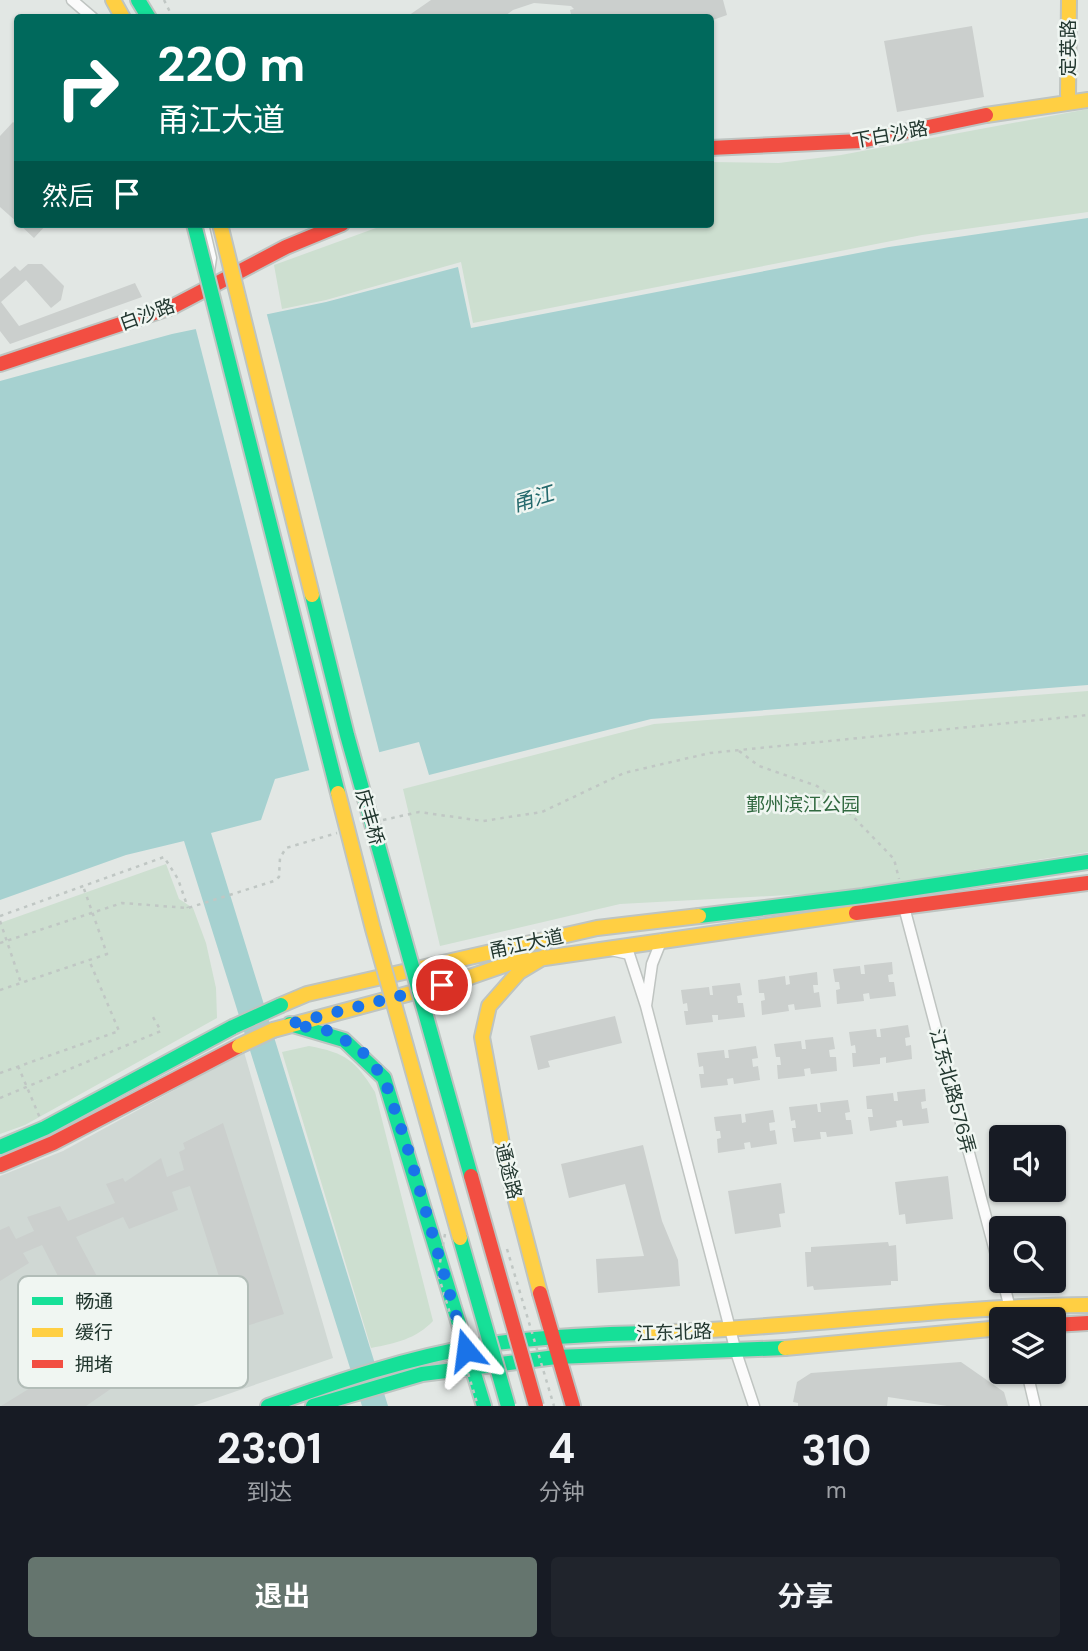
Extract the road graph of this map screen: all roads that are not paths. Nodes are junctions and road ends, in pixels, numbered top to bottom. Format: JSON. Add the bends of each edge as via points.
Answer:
{"nodes":[{"id":1,"x":72,"y":0,"type":"edge"},
{"id":2,"x":1069,"y":0,"type":"edge"},
{"id":3,"x":88,"y":14,"type":"edge"},
{"id":4,"x":1088,"y":90,"type":"edge"},
{"id":5,"x":1068,"y":98,"type":"junction"},
{"id":6,"x":1088,"y":100,"type":"edge"},
{"id":7,"x":714,"y":148,"type":"edge"},
{"id":8,"x":195,"y":228,"type":"edge"},
{"id":9,"x":205,"y":228,"type":"edge"},
{"id":10,"x":221,"y":228,"type":"edge"},
{"id":11,"x":332,"y":228,"type":"edge"},
{"id":12,"x":191,"y":297,"type":"junction"},
{"id":13,"x":0,"y":364,"type":"edge"},
{"id":14,"x":1088,"y":863,"type":"edge"},
{"id":15,"x":1088,"y":883,"type":"edge"},
{"id":16,"x":904,"y":907,"type":"junction"},
{"id":17,"x":662,"y":939,"type":"junction"},
{"id":18,"x":600,"y":948,"type":"junction"},
{"id":19,"x":544,"y":957,"type":"junction"},
{"id":20,"x":646,"y":1006,"type":"junction"},
{"id":21,"x":290,"y":1024,"type":"junction"},
{"id":22,"x":0,"y":1147,"type":"edge"},
{"id":23,"x":0,"y":1165,"type":"edge"},
{"id":24,"x":989,"y":1229,"type":"edge"},
{"id":25,"x":1088,"y":1305,"type":"edge"},
{"id":26,"x":1066,"y":1308,"type":"edge"},
{"id":27,"x":989,"y":1315,"type":"edge"},
{"id":28,"x":1088,"y":1323,"type":"edge"},
{"id":29,"x":1066,"y":1324,"type":"edge"},
{"id":30,"x":989,"y":1329,"type":"edge"},
{"id":31,"x":730,"y":1330,"type":"junction"},
{"id":32,"x":552,"y":1337,"type":"junction"},
{"id":33,"x":466,"y":1350,"type":"junction"},
{"id":34,"x":736,"y":1352,"type":"junction"},
{"id":35,"x":556,"y":1357,"type":"junction"},
{"id":36,"x":471,"y":1366,"type":"junction"},
{"id":37,"x":1030,"y":1384,"type":"edge"},
{"id":38,"x":268,"y":1406,"type":"edge"},
{"id":39,"x":313,"y":1406,"type":"edge"},
{"id":40,"x":484,"y":1406,"type":"edge"},
{"id":41,"x":508,"y":1406,"type":"edge"},
{"id":42,"x":536,"y":1406,"type":"edge"},
{"id":43,"x":573,"y":1406,"type":"edge"},
{"id":44,"x":754,"y":1406,"type":"edge"},
{"id":45,"x":1035,"y":1406,"type":"edge"}],
"edges":[{"from":1,"to":3,"type":"street"},
{"from":2,"to":5,"type":"main road","name":"定英路"},
{"from":4,"to":5,"type":"main road"},
{"from":5,"to":6,"type":"main road"},
{"from":5,"to":7,"type":"main road","name":"下白沙路","via":[[881,138],[807,146]]},
{"from":8,"to":41,"type":"main road","name":"庆丰桥","bridge":true,"via":[[359,876]]},
{"from":9,"to":12,"type":"street","via":[[211,268],[203,286]]},
{"from":10,"to":42,"type":"main road","name":"庆丰桥","bridge":true,"via":[[347,735]]},
{"from":11,"to":12,"type":"main road","name":"白沙路"},
{"from":12,"to":13,"type":"main road","name":"白沙路"},
{"from":14,"to":22,"type":"main road","name":"甬江大道","bridge":true,"via":[[597,928],[307,994]]},
{"from":15,"to":16,"type":"main road","name":"甬江大道"},
{"from":16,"to":17,"type":"main road","name":"甬江大道"},
{"from":16,"to":24,"type":"street","name":"江东北路576弄"},
{"from":17,"to":18,"type":"main road","name":"甬江大道"},
{"from":17,"to":20,"type":"street","via":[[652,964]]},
{"from":18,"to":19,"type":"main road","name":"甬江大道"},
{"from":18,"to":20,"type":"street","via":[[629,954]]},
{"from":19,"to":21,"type":"main road","name":"甬江大道"},
{"from":19,"to":32,"type":"main road","name":"通途路","via":[[519,972],[489,1006],[481,1037],[504,1154]]},
{"from":20,"to":31,"type":"street"},
{"from":21,"to":23,"type":"main road","name":"甬江大道","bridge":true},
{"from":21,"to":33,"type":"main road","via":[[329,1031],[360,1049],[384,1078]]},
{"from":25,"to":26,"type":"main road","name":"江东北路"},
{"from":27,"to":31,"type":"main road","name":"江东北路"},
{"from":28,"to":29,"type":"main road"},
{"from":30,"to":34,"type":"main road","name":"江东北路"},
{"from":31,"to":32,"type":"main road","name":"江东北路"},
{"from":31,"to":34,"type":"street"},
{"from":32,"to":33,"type":"main road","name":"江东北路"},
{"from":32,"to":35,"type":"main road","name":"通途路"},
{"from":33,"to":36,"type":"main road"},
{"from":33,"to":38,"type":"main road","name":"江东北路","via":[[345,1377]]},
{"from":34,"to":35,"type":"main road","name":"江东北路"},
{"from":34,"to":44,"type":"street"},
{"from":35,"to":36,"type":"main road","name":"江东北路"},
{"from":35,"to":43,"type":"main road","name":"通途路"},
{"from":36,"to":39,"type":"main road","name":"江东北路","via":[[422,1374]]},
{"from":36,"to":40,"type":"main road"},
{"from":37,"to":45,"type":"street"}]}
